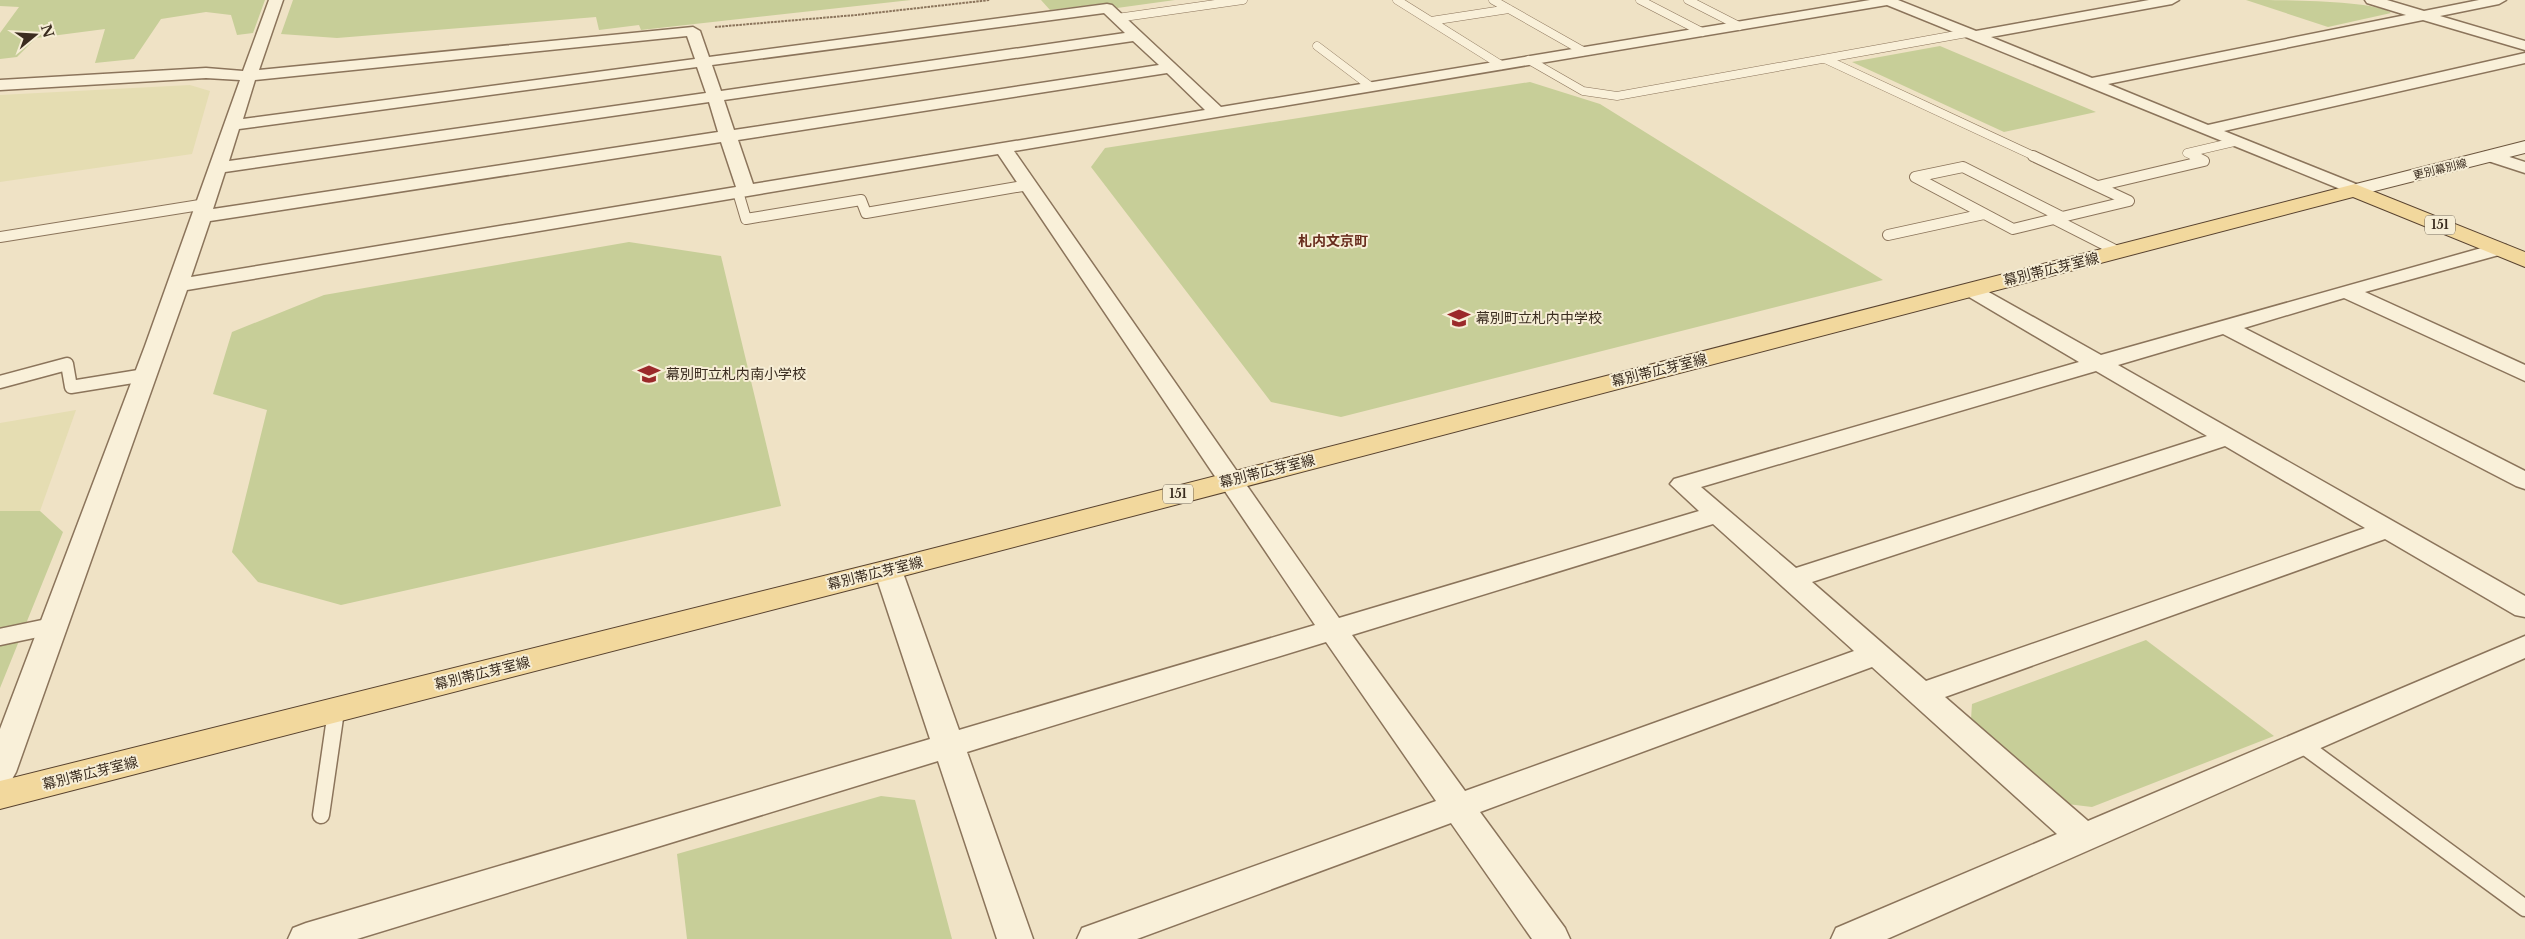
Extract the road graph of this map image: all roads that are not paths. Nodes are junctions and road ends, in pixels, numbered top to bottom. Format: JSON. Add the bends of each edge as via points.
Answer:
{"nodes":[{"id":1,"x":276,"y":0,"type":"edge"},
{"id":2,"x":1243,"y":0,"type":"edge"},
{"id":3,"x":1397,"y":0,"type":"edge"},
{"id":4,"x":1493,"y":0,"type":"edge"},
{"id":5,"x":1640,"y":0,"type":"edge"},
{"id":6,"x":1688,"y":0,"type":"edge"},
{"id":7,"x":1927,"y":0,"type":"edge"},
{"id":8,"x":2172,"y":0,"type":"edge"},
{"id":9,"x":2372,"y":0,"type":"edge"},
{"id":10,"x":2499,"y":0,"type":"edge"},
{"id":11,"x":1891,"y":2,"type":"edge"},
{"id":12,"x":1509,"y":9,"type":"junction"},
{"id":13,"x":2423,"y":15,"type":"junction"},
{"id":14,"x":1117,"y":18,"type":"junction"},
{"id":15,"x":1431,"y":21,"type":"junction"},
{"id":16,"x":1739,"y":26,"type":"junction"},
{"id":17,"x":1702,"y":32,"type":"junction"},
{"id":18,"x":1971,"y":35,"type":"junction"},
{"id":19,"x":1136,"y":36,"type":"junction"},
{"id":20,"x":1317,"y":46,"type":"dead end"},
{"id":21,"x":2525,"y":46,"type":"edge"},
{"id":22,"x":1583,"y":51,"type":"junction"},
{"id":23,"x":2525,"y":58,"type":"edge"},
{"id":24,"x":1826,"y":59,"type":"junction"},
{"id":25,"x":1529,"y":60,"type":"junction"},
{"id":26,"x":703,"y":61,"type":"junction"},
{"id":27,"x":1501,"y":65,"type":"junction"},
{"id":28,"x":1171,"y":68,"type":"junction"},
{"id":29,"x":247,"y":76,"type":"junction"},
{"id":30,"x":2090,"y":83,"type":"junction"},
{"id":31,"x":0,"y":85,"type":"edge"},
{"id":32,"x":1370,"y":86,"type":"junction"},
{"id":33,"x":715,"y":97,"type":"junction"},
{"id":34,"x":1217,"y":112,"type":"junction"},
{"id":35,"x":232,"y":125,"type":"junction"},
{"id":36,"x":2206,"y":130,"type":"junction"},
{"id":37,"x":728,"y":136,"type":"junction"},
{"id":38,"x":2234,"y":142,"type":"junction"},
{"id":39,"x":2525,"y":147,"type":"edge"},
{"id":40,"x":1003,"y":148,"type":"junction"},
{"id":41,"x":2491,"y":156,"type":"junction"},
{"id":42,"x":219,"y":168,"type":"junction"},
{"id":43,"x":2525,"y":168,"type":"edge"},
{"id":44,"x":1028,"y":185,"type":"junction"},
{"id":45,"x":2098,"y":186,"type":"junction"},
{"id":46,"x":2355,"y":190,"type":"junction"},
{"id":47,"x":742,"y":191,"type":"junction"},
{"id":48,"x":204,"y":210,"type":"junction"},
{"id":49,"x":1984,"y":214,"type":"junction"},
{"id":50,"x":2058,"y":218,"type":"junction"},
{"id":51,"x":1888,"y":235,"type":"dead end"},
{"id":52,"x":0,"y":237,"type":"edge"},
{"id":53,"x":2499,"y":249,"type":"junction"},
{"id":54,"x":2119,"y":252,"type":"junction"},
{"id":55,"x":2525,"y":260,"type":"edge"},
{"id":56,"x":178,"y":285,"type":"junction"},
{"id":57,"x":1971,"y":290,"type":"junction"},
{"id":58,"x":2346,"y":291,"type":"junction"},
{"id":59,"x":2224,"y":326,"type":"junction"},
{"id":60,"x":2098,"y":362,"type":"junction"},
{"id":61,"x":2522,"y":370,"type":"edge"},
{"id":62,"x":145,"y":375,"type":"junction"},
{"id":63,"x":0,"y":382,"type":"edge"},
{"id":64,"x":2229,"y":437,"type":"junction"},
{"id":65,"x":1231,"y":481,"type":"junction"},
{"id":66,"x":2525,"y":481,"type":"edge"},
{"id":67,"x":1718,"y":514,"type":"junction"},
{"id":68,"x":2387,"y":529,"type":"junction"},
{"id":69,"x":888,"y":570,"type":"junction"},
{"id":70,"x":1792,"y":579,"type":"junction"},
{"id":71,"x":2525,"y":608,"type":"edge"},
{"id":72,"x":52,"y":626,"type":"junction"},
{"id":73,"x":1334,"y":630,"type":"junction"},
{"id":74,"x":0,"y":637,"type":"edge"},
{"id":75,"x":2525,"y":646,"type":"edge"},
{"id":76,"x":1877,"y":654,"type":"junction"},
{"id":77,"x":1922,"y":694,"type":"junction"},
{"id":78,"x":336,"y":711,"type":"junction"},
{"id":79,"x":2300,"y":743,"type":"junction"},
{"id":80,"x":948,"y":746,"type":"junction"},
{"id":81,"x":0,"y":772,"type":"edge"},
{"id":82,"x":0,"y":796,"type":"edge"},
{"id":83,"x":1459,"y":808,"type":"junction"},
{"id":84,"x":321,"y":815,"type":"dead end"},
{"id":85,"x":2082,"y":836,"type":"junction"},
{"id":86,"x":2525,"y":908,"type":"edge"},
{"id":87,"x":306,"y":939,"type":"edge"},
{"id":88,"x":1015,"y":939,"type":"edge"},
{"id":89,"x":1095,"y":939,"type":"edge"},
{"id":90,"x":1552,"y":939,"type":"edge"},
{"id":91,"x":1850,"y":939,"type":"edge"}],
"edges":[{"from":1,"to":29,"type":"street"},
{"from":2,"to":14,"type":"lane"},
{"from":3,"to":15,"type":"lane"},
{"from":4,"to":12,"type":"lane"},
{"from":5,"to":17,"type":"lane"},
{"from":6,"to":16,"type":"lane"},
{"from":7,"to":11,"type":"street"},
{"from":8,"to":18,"type":"street"},
{"from":9,"to":13,"type":"street"},
{"from":10,"to":13,"type":"street"},
{"from":11,"to":16,"type":"street"},
{"from":11,"to":18,"type":"street"},
{"from":12,"to":15,"type":"lane"},
{"from":12,"to":22,"type":"lane"},
{"from":13,"to":21,"type":"street"},
{"from":13,"to":30,"type":"street"},
{"from":14,"to":19,"type":"street"},
{"from":14,"to":26,"type":"street","via":[[1107,8]]},
{"from":15,"to":27,"type":"lane"},
{"from":16,"to":17,"type":"street"},
{"from":17,"to":22,"type":"street"},
{"from":18,"to":24,"type":"lane"},
{"from":18,"to":30,"type":"street"},
{"from":19,"to":28,"type":"street"},
{"from":19,"to":33,"type":"street"},
{"from":20,"to":32,"type":"lane"},
{"from":22,"to":25,"type":"street"},
{"from":23,"to":36,"type":"street"},
{"from":24,"to":25,"type":"lane","via":[[1617,96],[1583,91]]},
{"from":24,"to":45,"type":"lane"},
{"from":25,"to":27,"type":"street"},
{"from":26,"to":29,"type":"street","via":[[693,31]]},
{"from":26,"to":33,"type":"street"},
{"from":26,"to":35,"type":"street"},
{"from":27,"to":32,"type":"street"},
{"from":28,"to":34,"type":"street"},
{"from":28,"to":37,"type":"street"},
{"from":29,"to":31,"type":"street","via":[[206,73]]},
{"from":29,"to":35,"type":"street"},
{"from":30,"to":36,"type":"street"},
{"from":32,"to":34,"type":"street"},
{"from":33,"to":37,"type":"street"},
{"from":33,"to":42,"type":"street"},
{"from":34,"to":40,"type":"street"},
{"from":35,"to":42,"type":"street"},
{"from":36,"to":38,"type":"street"},
{"from":37,"to":47,"type":"street"},
{"from":37,"to":48,"type":"street"},
{"from":38,"to":45,"type":"lane","via":[[2186,153],[2204,160]]},
{"from":38,"to":46,"type":"street"},
{"from":39,"to":41,"type":"main road","name":"更別幕別線"},
{"from":40,"to":44,"type":"street"},
{"from":40,"to":47,"type":"street"},
{"from":41,"to":43,"type":"street"},
{"from":41,"to":46,"type":"main road","name":"更別幕別線"},
{"from":42,"to":48,"type":"street"},
{"from":44,"to":47,"type":"lane","via":[[866,213],[861,200],[746,219]]},
{"from":44,"to":65,"type":"street"},
{"from":45,"to":50,"type":"lane","via":[[2130,201]]},
{"from":46,"to":53,"type":"main road","number":"151"},
{"from":46,"to":54,"type":"main road","name":"幕別帯広芽室線","number":"151"},
{"from":47,"to":56,"type":"street"},
{"from":48,"to":52,"type":"lane"},
{"from":48,"to":56,"type":"street"},
{"from":49,"to":50,"type":"lane","via":[[2013,230]]},
{"from":49,"to":50,"type":"lane","via":[[1915,177],[1963,167]]},
{"from":49,"to":51,"type":"lane"},
{"from":50,"to":54,"type":"lane"},
{"from":53,"to":55,"type":"main road","number":"151"},
{"from":53,"to":58,"type":"street"},
{"from":54,"to":57,"type":"main road","name":"幕別帯広芽室線","number":"151"},
{"from":56,"to":62,"type":"street"},
{"from":57,"to":60,"type":"street"},
{"from":57,"to":65,"type":"main road","name":"幕別帯広芽室線","number":"151"},
{"from":58,"to":59,"type":"street"},
{"from":58,"to":61,"type":"street"},
{"from":59,"to":60,"type":"street"},
{"from":59,"to":66,"type":"street"},
{"from":60,"to":64,"type":"street"},
{"from":60,"to":67,"type":"street","via":[[1683,484]]},
{"from":62,"to":63,"type":"lane","via":[[71,386],[67,364]]},
{"from":62,"to":72,"type":"street"},
{"from":64,"to":68,"type":"street"},
{"from":64,"to":70,"type":"street"},
{"from":65,"to":69,"type":"main road","name":"幕別帯広芽室線","number":"151"},
{"from":65,"to":73,"type":"street"},
{"from":67,"to":70,"type":"street"},
{"from":67,"to":73,"type":"street"},
{"from":68,"to":71,"type":"street"},
{"from":68,"to":77,"type":"street"},
{"from":69,"to":78,"type":"main road","name":"幕別帯広芽室線","number":"151"},
{"from":69,"to":80,"type":"street"},
{"from":70,"to":76,"type":"street"},
{"from":72,"to":74,"type":"lane"},
{"from":72,"to":81,"type":"street"},
{"from":73,"to":80,"type":"street"},
{"from":73,"to":83,"type":"street"},
{"from":75,"to":79,"type":"street"},
{"from":76,"to":77,"type":"street"},
{"from":76,"to":83,"type":"street"},
{"from":77,"to":85,"type":"street"},
{"from":78,"to":82,"type":"main road","name":"幕別帯広芽室線","number":"151"},
{"from":78,"to":84,"type":"lane"},
{"from":79,"to":85,"type":"street"},
{"from":79,"to":86,"type":"lane"},
{"from":80,"to":87,"type":"street"},
{"from":80,"to":88,"type":"street"},
{"from":83,"to":89,"type":"street"},
{"from":83,"to":90,"type":"street"},
{"from":85,"to":91,"type":"street"}]}
